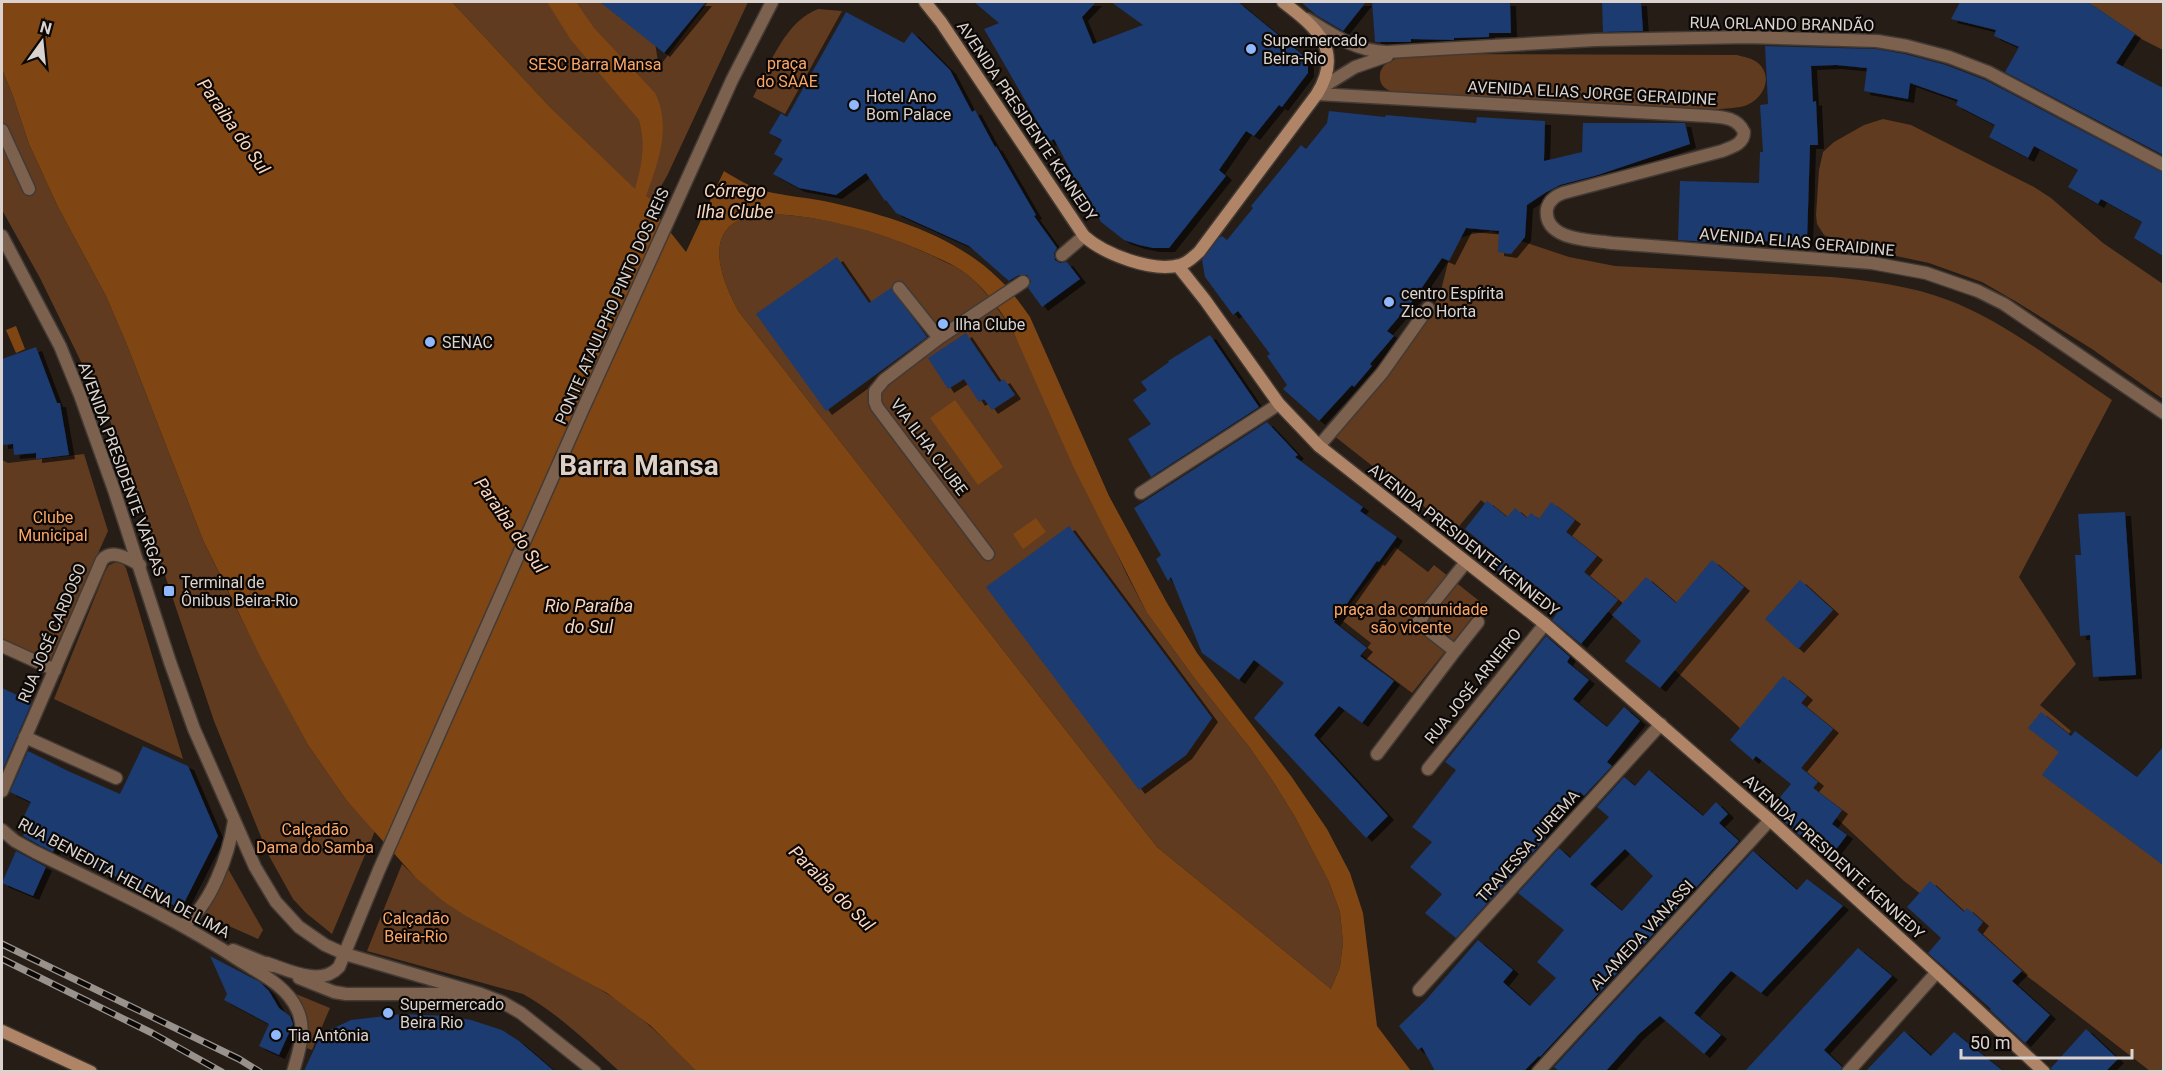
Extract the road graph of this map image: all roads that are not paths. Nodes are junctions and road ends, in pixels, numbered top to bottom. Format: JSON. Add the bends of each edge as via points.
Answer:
{"nodes":[{"id":1,"x":771,"y":2,"type":"edge"},
{"id":2,"x":778,"y":2,"type":"edge"},
{"id":3,"x":926,"y":2,"type":"edge"},
{"id":4,"x":1284,"y":2,"type":"edge"},
{"id":5,"x":1303,"y":17,"type":"junction"},
{"id":6,"x":761,"y":21,"type":"junction"},
{"id":7,"x":1409,"y":51,"type":"junction"},
{"id":8,"x":1319,"y":91,"type":"junction"},
{"id":9,"x":2,"y":130,"type":"edge"},
{"id":10,"x":2163,"y":165,"type":"edge"},
{"id":11,"x":29,"y":189,"type":"dead end"},
{"id":12,"x":1547,"y":211,"type":"joint"},
{"id":13,"x":2,"y":236,"type":"edge"},
{"id":14,"x":1084,"y":236,"type":"junction"},
{"id":15,"x":1062,"y":255,"type":"dead end"},
{"id":16,"x":1178,"y":266,"type":"junction"},
{"id":17,"x":1023,"y":282,"type":"dead end"},
{"id":18,"x":899,"y":288,"type":"dead end"},
{"id":19,"x":1428,"y":308,"type":"dead end"},
{"id":20,"x":939,"y":338,"type":"junction"},
{"id":21,"x":1280,"y":404,"type":"junction"},
{"id":22,"x":2163,"y":413,"type":"edge"},
{"id":23,"x":1319,"y":446,"type":"junction"},
{"id":24,"x":1141,"y":493,"type":"dead end"},
{"id":25,"x":988,"y":554,"type":"dead end"},
{"id":26,"x":1466,"y":562,"type":"junction"},
{"id":27,"x":140,"y":565,"type":"junction"},
{"id":28,"x":1478,"y":622,"type":"dead end"},
{"id":29,"x":1545,"y":624,"type":"junction"},
{"id":30,"x":2,"y":646,"type":"edge"},
{"id":31,"x":1455,"y":651,"type":"junction"},
{"id":32,"x":55,"y":670,"type":"junction"},
{"id":33,"x":1660,"y":724,"type":"junction"},
{"id":34,"x":25,"y":737,"type":"junction"},
{"id":35,"x":1377,"y":754,"type":"dead end"},
{"id":36,"x":1428,"y":769,"type":"dead end"},
{"id":37,"x":116,"y":778,"type":"dead end"},
{"id":38,"x":2,"y":791,"type":"edge"},
{"id":39,"x":1770,"y":820,"type":"junction"},
{"id":40,"x":234,"y":821,"type":"junction"},
{"id":41,"x":2,"y":830,"type":"edge"},
{"id":42,"x":183,"y":925,"type":"junction"},
{"id":43,"x":211,"y":941,"type":"junction"},
{"id":44,"x":345,"y":954,"type":"junction"},
{"id":45,"x":267,"y":963,"type":"junction"},
{"id":46,"x":1937,"y":972,"type":"junction"},
{"id":47,"x":1419,"y":990,"type":"dead end"},
{"id":48,"x":481,"y":994,"type":"junction"},
{"id":49,"x":2,"y":1031,"type":"edge"},
{"id":50,"x":91,"y":1071,"type":"edge"},
{"id":51,"x":293,"y":1071,"type":"edge"},
{"id":52,"x":595,"y":1071,"type":"edge"},
{"id":53,"x":1538,"y":1071,"type":"edge"},
{"id":54,"x":1848,"y":1071,"type":"edge"},
{"id":55,"x":2044,"y":1071,"type":"edge"}],
"edges":[{"from":1,"to":6,"type":"street"},
{"from":2,"to":6,"type":"street"},
{"from":3,"to":14,"type":"main road","name":"AVENIDA PRESIDENTE KENNEDY"},
{"from":4,"to":5,"type":"main road"},
{"from":5,"to":7,"type":"street","via":[[1365,50]]},
{"from":5,"to":8,"type":"main road","via":[[1321,38],[1328,54],[1329,66]]},
{"from":6,"to":44,"type":"street","name":"PONTE ATAULPHO PINTO DOS REIS","via":[[582,411]]},
{"from":7,"to":8,"type":"street","via":[[1355,67]]},
{"from":7,"to":10,"type":"street","name":"RUA ORLANDO BRANDÃO","via":[[1724,37],[1877,41],[1948,57],[1988,72]]},
{"from":8,"to":12,"type":"street","name":"AVENIDA ELIAS JORGE GERAIDINE","via":[[1715,117],[1732,120],[1744,132],[1740,142],[1722,151],[1563,193],[1551,201]]},
{"from":8,"to":16,"type":"main road","via":[[1199,252]]},
{"from":9,"to":11,"type":"street"},
{"from":12,"to":22,"type":"street","name":"AVENIDA ELIAS GERAIDINE","via":[[1554,229],[1577,238],[1872,263],[1951,280],[2004,304]]},
{"from":13,"to":27,"type":"street","name":"AVENIDA PRESIDENTE VARGAS","via":[[60,346]]},
{"from":14,"to":15,"type":"street"},
{"from":14,"to":16,"type":"main road","name":"AVENIDA PRESIDENTE KENNEDY","via":[[1115,256]]},
{"from":16,"to":21,"type":"main road","name":"AVENIDA PRESIDENTE KENNEDY"},
{"from":17,"to":20,"type":"street","name":"VIA ILHA CLUBE"},
{"from":18,"to":20,"type":"street"},
{"from":19,"to":23,"type":"street","via":[[1382,373]]},
{"from":20,"to":25,"type":"street","name":"VIA ILHA CLUBE","via":[[879,385],[875,402]]},
{"from":21,"to":23,"type":"main road","name":"AVENIDA PRESIDENTE KENNEDY"},
{"from":21,"to":24,"type":"street"},
{"from":23,"to":26,"type":"main road","name":"AVENIDA PRESIDENTE KENNEDY"},
{"from":26,"to":29,"type":"main road","name":"AVENIDA PRESIDENTE KENNEDY"},
{"from":26,"to":31,"type":"street","via":[[1418,622]]},
{"from":27,"to":32,"type":"street","name":"RUA JOSÉ CARDOSO","via":[[119,556],[104,558]]},
{"from":27,"to":40,"type":"street","name":"AVENIDA PRESIDENTE VARGAS","via":[[190,718]]},
{"from":28,"to":31,"type":"street"},
{"from":29,"to":33,"type":"main road","name":"AVENIDA PRESIDENTE KENNEDY"},
{"from":29,"to":36,"type":"street","name":"RUA JOSÉ ARNEIRO"},
{"from":30,"to":32,"type":"street"},
{"from":31,"to":35,"type":"street"},
{"from":32,"to":34,"type":"street","name":"RUA JOSÉ CARDOSO"},
{"from":33,"to":39,"type":"main road","name":"AVENIDA PRESIDENTE KENNEDY"},
{"from":33,"to":47,"type":"street","name":"TRAVESSA JUREMA"},
{"from":34,"to":37,"type":"street"},
{"from":34,"to":38,"type":"street","name":"RUA JOSÉ CARDOSO"},
{"from":39,"to":46,"type":"main road","name":"AVENIDA PRESIDENTE KENNEDY"},
{"from":39,"to":53,"type":"street","name":"ALAMEDA VANASSI"},
{"from":40,"to":42,"type":"street","via":[[228,851],[200,910]]},
{"from":40,"to":44,"type":"street","name":"AVENIDA PRESIDENTE VARGAS","via":[[276,902],[299,927]]},
{"from":41,"to":42,"type":"street","name":"RUA BENEDITA HELENA DE LIMA","via":[[35,852]]},
{"from":42,"to":43,"type":"street","name":"RUA BENEDITA HELENA DE LIMA"},
{"from":43,"to":45,"type":"street"},
{"from":43,"to":51,"type":"street","name":"RUA BENEDITA HELENA DE LIMA","via":[[272,980],[297,1008],[302,1030]]},
{"from":44,"to":45,"type":"street","via":[[336,971],[321,976]]},
{"from":44,"to":48,"type":"street","name":"AVENIDA PRESIDENTE VARGAS"},
{"from":45,"to":48,"type":"street","via":[[317,986],[346,994]]},
{"from":46,"to":54,"type":"street"},
{"from":46,"to":55,"type":"main road","name":"AVENIDA PRESIDENTE KENNEDY"},
{"from":48,"to":52,"type":"street","name":"AVENIDA PRESIDENTE VARGAS","via":[[521,1013]]},
{"from":49,"to":50,"type":"main road"}]}
